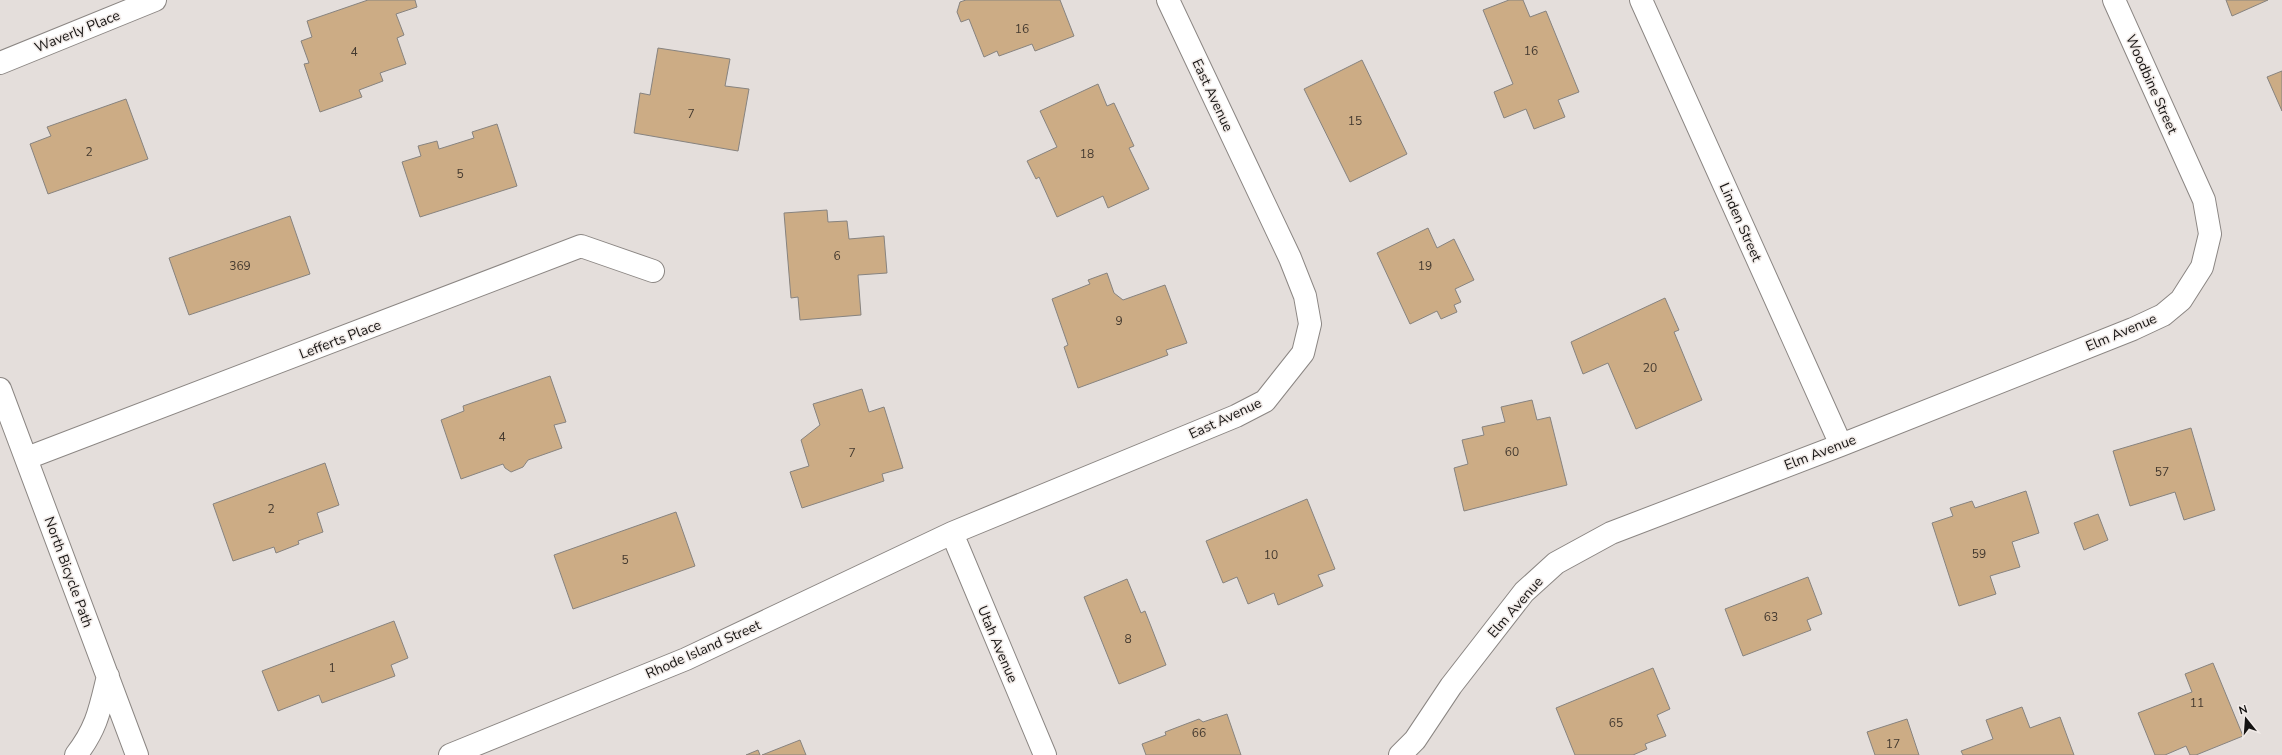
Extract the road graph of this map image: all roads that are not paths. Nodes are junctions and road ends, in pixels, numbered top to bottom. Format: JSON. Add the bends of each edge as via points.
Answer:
{"nodes":[{"id":1,"x":155,"y":0,"type":"edge"},
{"id":2,"x":1168,"y":0,"type":"edge"},
{"id":3,"x":1641,"y":0,"type":"edge"},
{"id":4,"x":2114,"y":0,"type":"edge"},
{"id":5,"x":0,"y":62,"type":"edge"},
{"id":6,"x":2190,"y":167,"type":"joint"},
{"id":7,"x":653,"y":271,"type":"dead end"},
{"id":8,"x":0,"y":390,"type":"edge"},
{"id":9,"x":1841,"y":445,"type":"junction"},
{"id":10,"x":27,"y":458,"type":"junction"},
{"id":11,"x":952,"y":533,"type":"junction"},
{"id":12,"x":108,"y":676,"type":"junction"},
{"id":13,"x":76,"y":755,"type":"edge"},
{"id":14,"x":137,"y":755,"type":"edge"},
{"id":15,"x":450,"y":755,"type":"edge"},
{"id":16,"x":1045,"y":755,"type":"edge"},
{"id":17,"x":1400,"y":755,"type":"edge"}],
"edges":[{"from":1,"to":5,"type":"street","name":"Waverly Place"},
{"from":2,"to":11,"type":"street","name":"East Avenue","via":[[1290,258],[1305,296],[1310,324],[1303,353],[1265,401],[1236,416]]},
{"from":3,"to":9,"type":"street","name":"Linden Street"},
{"from":4,"to":6,"type":"street","name":"Woodbine Street"},
{"from":6,"to":9,"type":"street","name":"Elm Avenue","via":[[2204,200],[2210,234],[2202,267],[2181,300],[2163,315]]},
{"from":7,"to":10,"type":"street","name":"Lefferts Place","via":[[581,246]]},
{"from":8,"to":10,"type":"street","name":"North Bicycle Path"},
{"from":9,"to":17,"type":"street","name":"Elm Avenue","via":[[1611,533],[1556,562],[1524,592],[1451,686],[1415,740]]},
{"from":10,"to":12,"type":"street","name":"North Bicycle Path"},
{"from":11,"to":15,"type":"street","name":"Rhode Island Street","via":[[686,659]]},
{"from":11,"to":16,"type":"street","name":"Utah Avenue"},
{"from":12,"to":13,"type":"street","via":[[100,713],[90,736]]},
{"from":12,"to":14,"type":"street","name":"North Bicycle Path"}]}
